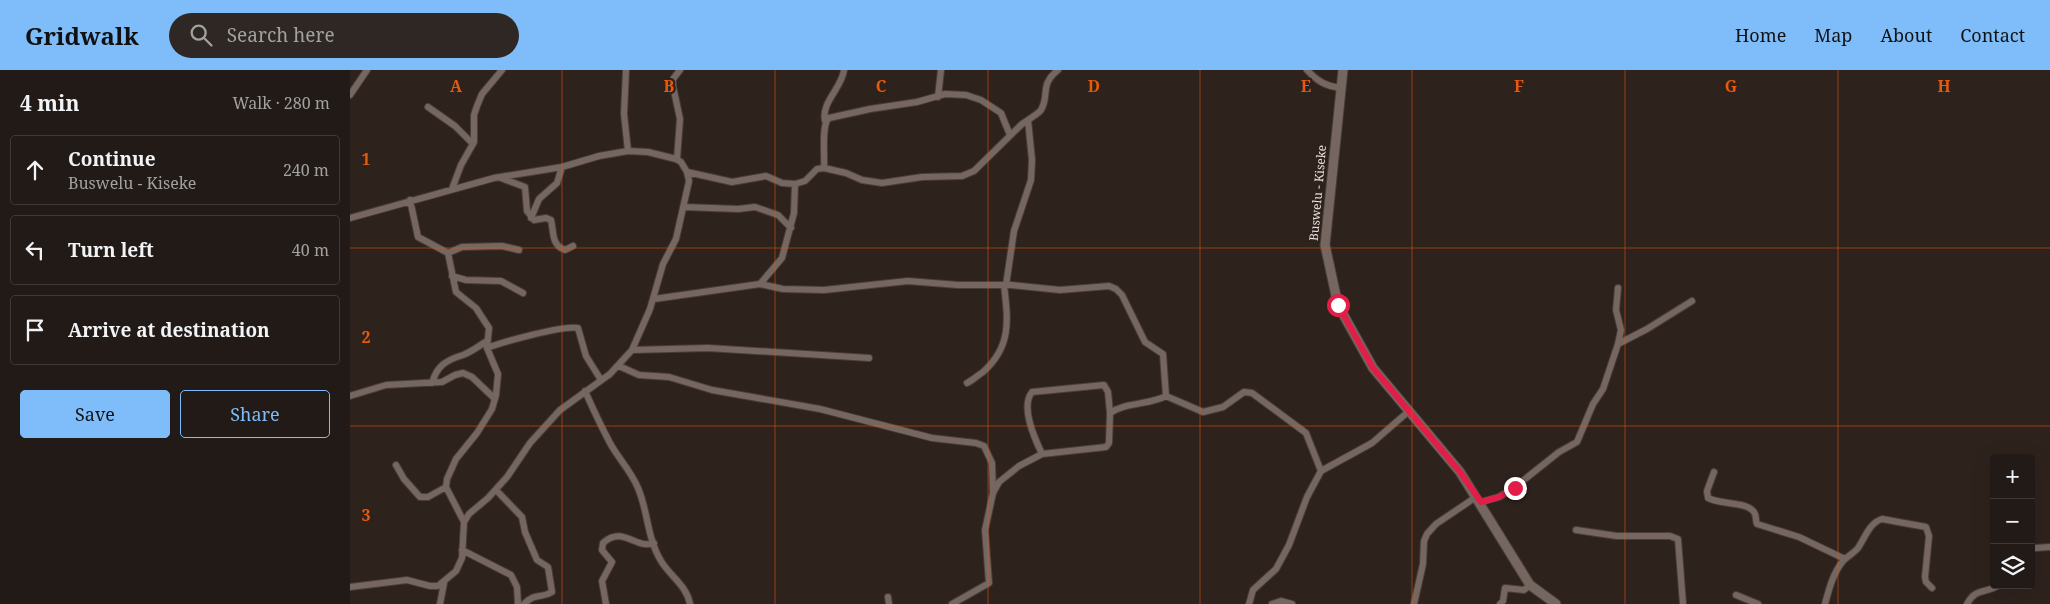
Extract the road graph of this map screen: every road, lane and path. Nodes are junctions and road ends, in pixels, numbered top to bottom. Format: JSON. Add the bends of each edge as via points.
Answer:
{"nodes":[{"id":1,"x":367,"y":70,"type":"edge"},
{"id":2,"x":626,"y":70,"type":"edge"},
{"id":3,"x":680,"y":70,"type":"edge"},
{"id":4,"x":844,"y":70,"type":"edge"},
{"id":5,"x":941,"y":70,"type":"edge"},
{"id":6,"x":1044,"y":70,"type":"edge"},
{"id":7,"x":1058,"y":70,"type":"edge"},
{"id":8,"x":1307,"y":70,"type":"edge"},
{"id":9,"x":1343,"y":70,"type":"edge"},
{"id":10,"x":498,"y":71,"type":"edge"},
{"id":11,"x":1050,"y":77,"type":"junction"},
{"id":12,"x":1341,"y":88,"type":"junction"},
{"id":13,"x":350,"y":94,"type":"edge"},
{"id":14,"x":938,"y":96,"type":"junction"},
{"id":15,"x":428,"y":107,"type":"dead end"},
{"id":16,"x":1028,"y":120,"type":"junction"},
{"id":17,"x":825,"y":121,"type":"junction"},
{"id":18,"x":1010,"y":135,"type":"junction"},
{"id":19,"x":474,"y":144,"type":"junction"},
{"id":20,"x":628,"y":151,"type":"junction"},
{"id":21,"x":677,"y":159,"type":"junction"},
{"id":22,"x":562,"y":167,"type":"junction"},
{"id":23,"x":824,"y":168,"type":"junction"},
{"id":24,"x":687,"y":172,"type":"junction"},
{"id":25,"x":499,"y":178,"type":"junction"},
{"id":26,"x":795,"y":184,"type":"junction"},
{"id":27,"x":452,"y":189,"type":"junction"},
{"id":28,"x":410,"y":200,"type":"junction"},
{"id":29,"x":684,"y":206,"type":"junction"},
{"id":30,"x":350,"y":218,"type":"edge"},
{"id":31,"x":531,"y":218,"type":"junction"},
{"id":32,"x":791,"y":228,"type":"junction"},
{"id":33,"x":573,"y":246,"type":"dead end"},
{"id":34,"x":519,"y":250,"type":"dead end"},
{"id":35,"x":448,"y":253,"type":"junction"},
{"id":36,"x":452,"y":276,"type":"junction"},
{"id":37,"x":760,"y":284,"type":"junction"},
{"id":38,"x":1004,"y":285,"type":"junction"},
{"id":39,"x":1618,"y":288,"type":"dead end"},
{"id":40,"x":523,"y":293,"type":"dead end"},
{"id":41,"x":654,"y":299,"type":"junction"},
{"id":42,"x":1692,"y":301,"type":"dead end"},
{"id":43,"x":1618,"y":344,"type":"junction"},
{"id":44,"x":487,"y":345,"type":"junction"},
{"id":45,"x":632,"y":350,"type":"junction"},
{"id":46,"x":868,"y":358,"type":"dead end"},
{"id":47,"x":619,"y":366,"type":"junction"},
{"id":48,"x":601,"y":380,"type":"junction"},
{"id":49,"x":432,"y":383,"type":"junction"},
{"id":50,"x":967,"y":383,"type":"dead end"},
{"id":51,"x":585,"y":391,"type":"junction"},
{"id":52,"x":350,"y":396,"type":"edge"},
{"id":53,"x":1166,"y":396,"type":"junction"},
{"id":54,"x":495,"y":399,"type":"junction"},
{"id":55,"x":1409,"y":411,"type":"junction"},
{"id":56,"x":1110,"y":413,"type":"junction"},
{"id":57,"x":1042,"y":454,"type":"junction"},
{"id":58,"x":396,"y":465,"type":"dead end"},
{"id":59,"x":1321,"y":470,"type":"junction"},
{"id":60,"x":1714,"y":472,"type":"dead end"},
{"id":61,"x":446,"y":488,"type":"junction"},
{"id":62,"x":496,"y":490,"type":"junction"},
{"id":63,"x":993,"y":492,"type":"junction"},
{"id":64,"x":1478,"y":500,"type":"junction"},
{"id":65,"x":464,"y":522,"type":"junction"},
{"id":66,"x":1576,"y":530,"type":"dead end"},
{"id":67,"x":654,"y":543,"type":"junction"},
{"id":68,"x":2050,"y":546,"type":"edge"},
{"id":69,"x":2035,"y":548,"type":"dead end"},
{"id":70,"x":462,"y":550,"type":"junction"},
{"id":71,"x":1845,"y":560,"type":"junction"},
{"id":72,"x":444,"y":583,"type":"junction"},
{"id":73,"x":1530,"y":586,"type":"junction"},
{"id":74,"x":350,"y":587,"type":"edge"},
{"id":75,"x":1932,"y":588,"type":"dead end"},
{"id":76,"x":1990,"y":588,"type":"edge"},
{"id":77,"x":1736,"y":595,"type":"dead end"},
{"id":78,"x":440,"y":604,"type":"edge"},
{"id":79,"x":518,"y":604,"type":"edge"},
{"id":80,"x":524,"y":604,"type":"edge"},
{"id":81,"x":606,"y":604,"type":"edge"},
{"id":82,"x":690,"y":604,"type":"edge"},
{"id":83,"x":952,"y":604,"type":"edge"},
{"id":84,"x":1249,"y":604,"type":"edge"},
{"id":85,"x":1272,"y":604,"type":"edge"},
{"id":86,"x":1292,"y":604,"type":"edge"},
{"id":87,"x":1414,"y":604,"type":"edge"},
{"id":88,"x":1500,"y":604,"type":"edge"},
{"id":89,"x":1556,"y":604,"type":"edge"},
{"id":90,"x":1682,"y":604,"type":"edge"},
{"id":91,"x":1758,"y":604,"type":"edge"},
{"id":92,"x":1825,"y":604,"type":"edge"},
{"id":93,"x":1967,"y":604,"type":"edge"}],
"edges":[{"from":1,"to":13,"type":"street"},
{"from":2,"to":20,"type":"street","via":[[624,114]]},
{"from":3,"to":21,"type":"street","via":[[673,79],[680,120]]},
{"from":4,"to":17,"type":"street","via":[[844,78],[826,108]]},
{"from":5,"to":14,"type":"street"},
{"from":6,"to":11,"type":"street"},
{"from":7,"to":11,"type":"street"},
{"from":8,"to":12,"type":"street","via":[[1322,83]]},
{"from":9,"to":12,"type":"main road","name":"Buswelu - Kiseke"},
{"from":10,"to":19,"type":"street","via":[[482,94],[474,115]]},
{"from":11,"to":16,"type":"street","via":[[1041,110]]},
{"from":12,"to":55,"type":"main road","name":"Buswelu - Kiseke","via":[[1325,245],[1332,281],[1338,305],[1373,368]]},
{"from":14,"to":17,"type":"street"},
{"from":14,"to":18,"type":"street","via":[[966,95],[981,100],[1000,113]]},
{"from":15,"to":19,"type":"street"},
{"from":16,"to":18,"type":"street"},
{"from":16,"to":38,"type":"street","via":[[1031,180],[1014,231]]},
{"from":17,"to":23,"type":"street"},
{"from":18,"to":23,"type":"street","via":[[974,171],[962,176],[882,182],[862,180]]},
{"from":19,"to":27,"type":"street"},
{"from":20,"to":21,"type":"street"},
{"from":20,"to":22,"type":"street"},
{"from":21,"to":24,"type":"street"},
{"from":22,"to":25,"type":"street"},
{"from":22,"to":31,"type":"street","via":[[557,183],[539,199]]},
{"from":23,"to":26,"type":"street","via":[[817,168],[805,181]]},
{"from":24,"to":26,"type":"street","via":[[732,182],[766,176]]},
{"from":24,"to":29,"type":"street","via":[[689,180]]},
{"from":25,"to":27,"type":"street"},
{"from":25,"to":31,"type":"street","via":[[525,187],[527,211]]},
{"from":26,"to":32,"type":"street"},
{"from":27,"to":28,"type":"street"},
{"from":28,"to":30,"type":"street"},
{"from":28,"to":35,"type":"street","via":[[418,237]]},
{"from":29,"to":32,"type":"street","via":[[755,207],[778,215]]},
{"from":29,"to":41,"type":"street"},
{"from":31,"to":33,"type":"street","via":[[549,218],[554,241],[565,250]]},
{"from":32,"to":37,"type":"street","via":[[782,258]]},
{"from":34,"to":35,"type":"street","via":[[502,246],[462,247]]},
{"from":35,"to":36,"type":"street"},
{"from":36,"to":40,"type":"street","via":[[466,280],[501,281]]},
{"from":36,"to":44,"type":"street","via":[[456,292],[476,308],[489,328]]},
{"from":37,"to":38,"type":"street","via":[[783,289],[824,290],[908,281]]},
{"from":37,"to":41,"type":"street"},
{"from":38,"to":50,"type":"street","via":[[1007,329],[1000,352],[991,365]]},
{"from":38,"to":53,"type":"street","via":[[1060,290],[1109,286],[1116,289],[1146,342],[1163,354]]},
{"from":39,"to":43,"type":"street","via":[[1616,310],[1621,330]]},
{"from":41,"to":45,"type":"street"},
{"from":42,"to":43,"type":"street"},
{"from":43,"to":64,"type":"street","via":[[1603,389],[1577,442],[1559,452],[1515,488],[1499,497]]},
{"from":44,"to":48,"type":"street","via":[[578,328],[586,356]]},
{"from":44,"to":49,"type":"street","via":[[446,360]]},
{"from":44,"to":54,"type":"street","via":[[498,374]]},
{"from":45,"to":46,"type":"street","via":[[708,348]]},
{"from":45,"to":47,"type":"street"},
{"from":47,"to":48,"type":"street"},
{"from":47,"to":63,"type":"street","via":[[639,375],[669,378],[722,392],[820,409],[932,438],[976,443],[984,446],[992,462]]},
{"from":48,"to":51,"type":"street"},
{"from":49,"to":52,"type":"street","via":[[386,385]]},
{"from":49,"to":54,"type":"street","via":[[463,374],[476,380]]},
{"from":51,"to":62,"type":"street","via":[[560,410],[530,443]]},
{"from":51,"to":67,"type":"street","via":[[610,444],[637,486]]},
{"from":53,"to":56,"type":"street"},
{"from":53,"to":59,"type":"street","via":[[1203,412],[1223,407],[1244,392],[1252,393],[1306,433]]},
{"from":54,"to":61,"type":"street","via":[[478,433],[449,471]]},
{"from":55,"to":59,"type":"street","via":[[1372,443]]},
{"from":55,"to":64,"type":"main road","name":"Buswelu - Kiseke","via":[[1460,472]]},
{"from":56,"to":57,"type":"street","via":[[1109,443],[1106,447]]},
{"from":56,"to":57,"type":"street","via":[[1104,385],[1032,392],[1028,401],[1029,418]]},
{"from":57,"to":63,"type":"street","via":[[1007,474]]},
{"from":58,"to":61,"type":"street","via":[[420,497],[428,497]]},
{"from":59,"to":84,"type":"street","via":[[1289,546],[1276,569],[1253,590]]},
{"from":60,"to":71,"type":"street","via":[[1707,491],[1708,498],[1748,508],[1754,512],[1757,524],[1799,537]]},
{"from":61,"to":65,"type":"street"},
{"from":62,"to":65,"type":"street"},
{"from":62,"to":80,"type":"street","via":[[522,517],[537,560],[550,572],[552,592],[531,597]]},
{"from":63,"to":83,"type":"street","via":[[985,530],[989,583]]},
{"from":64,"to":73,"type":"main road","name":"Buswelu - Kiseke"},
{"from":64,"to":87,"type":"street","via":[[1436,524],[1427,534]]},
{"from":65,"to":70,"type":"street"},
{"from":66,"to":90,"type":"street","via":[[1602,535],[1670,536],[1678,539]]},
{"from":67,"to":81,"type":"street","via":[[643,545],[618,536],[603,543],[602,550],[612,562],[602,581]]},
{"from":67,"to":82,"type":"street","via":[[660,560],[683,587]]},
{"from":68,"to":69,"type":"street"},
{"from":70,"to":72,"type":"street","via":[[456,571]]},
{"from":70,"to":79,"type":"street","via":[[511,574],[517,587]]},
{"from":71,"to":75,"type":"street","via":[[1857,549],[1876,521],[1882,519],[1926,526],[1929,542],[1925,577]]},
{"from":71,"to":92,"type":"street","via":[[1833,578]]},
{"from":72,"to":74,"type":"street","via":[[430,586],[401,580]]},
{"from":72,"to":78,"type":"street"},
{"from":73,"to":88,"type":"street","via":[[1524,590],[1505,588]]},
{"from":73,"to":89,"type":"main road","name":"Buswelu - Kiseke"},
{"from":76,"to":93,"type":"street","via":[[1972,596]]},
{"from":77,"to":91,"type":"street"},
{"from":85,"to":86,"type":"street","via":[[1281,601]]}]}
